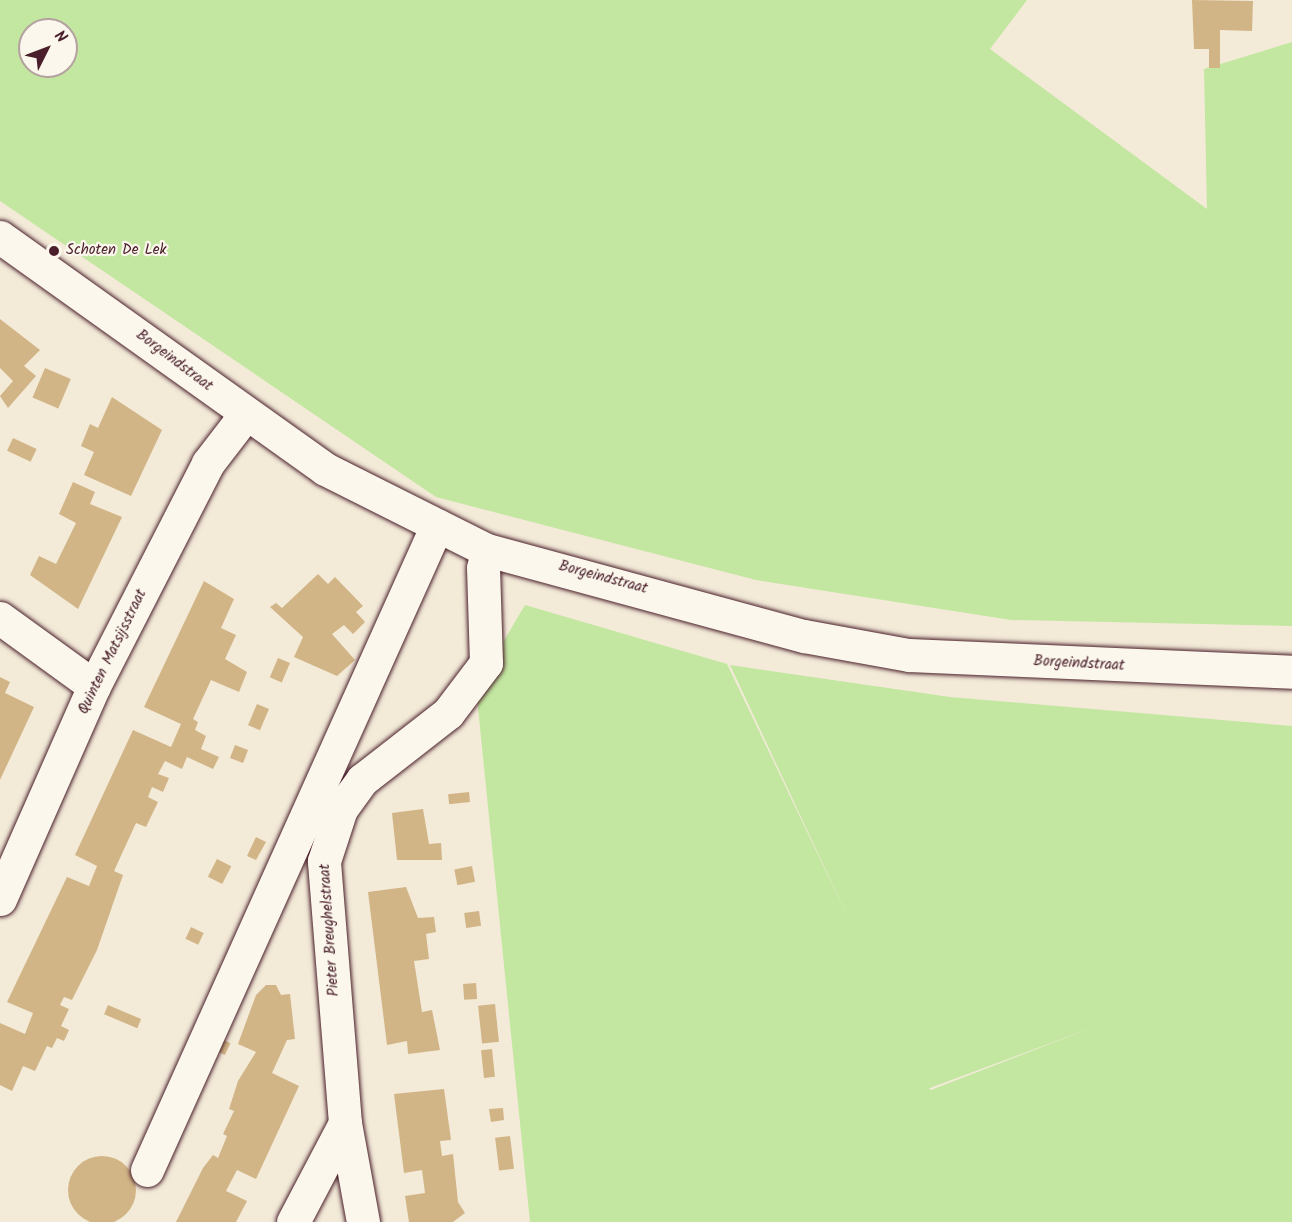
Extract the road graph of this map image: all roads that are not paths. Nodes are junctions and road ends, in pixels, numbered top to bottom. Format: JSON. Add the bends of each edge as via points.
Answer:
{"nodes":[{"id":1,"x":0,"y":237,"type":"edge"},
{"id":2,"x":245,"y":414,"type":"junction"},
{"id":3,"x":437,"y":525,"type":"junction"},
{"id":4,"x":487,"y":550,"type":"junction"},
{"id":5,"x":0,"y":618,"type":"edge"},
{"id":6,"x":1292,"y":672,"type":"edge"},
{"id":7,"x":94,"y":686,"type":"junction"},
{"id":8,"x":0,"y":899,"type":"edge"},
{"id":9,"x":345,"y":1123,"type":"junction"},
{"id":10,"x":147,"y":1170,"type":"dead end"},
{"id":11,"x":293,"y":1222,"type":"edge"},
{"id":12,"x":363,"y":1222,"type":"edge"}],
"edges":[{"from":1,"to":2,"type":"street","name":"Borgeindstraat"},
{"from":2,"to":3,"type":"street","name":"Borgeindstraat","via":[[325,469]]},
{"from":2,"to":7,"type":"street","name":"Quinten Matsijsstraat","via":[[208,463]]},
{"from":3,"to":4,"type":"street","name":"Borgeindstraat"},
{"from":3,"to":10,"type":"street"},
{"from":4,"to":6,"type":"street","name":"Borgeindstraat","via":[[804,636],[909,655]]},
{"from":4,"to":9,"type":"street","name":"Pieter Breughelstraat","via":[[483,568],[486,663],[448,712],[362,780],[340,809],[324,861]]},
{"from":5,"to":7,"type":"street"},
{"from":7,"to":8,"type":"street","name":"Quinten Matsijsstraat"},
{"from":9,"to":11,"type":"street"},
{"from":9,"to":12,"type":"street","name":"Pieter Breughelstraat"}]}
